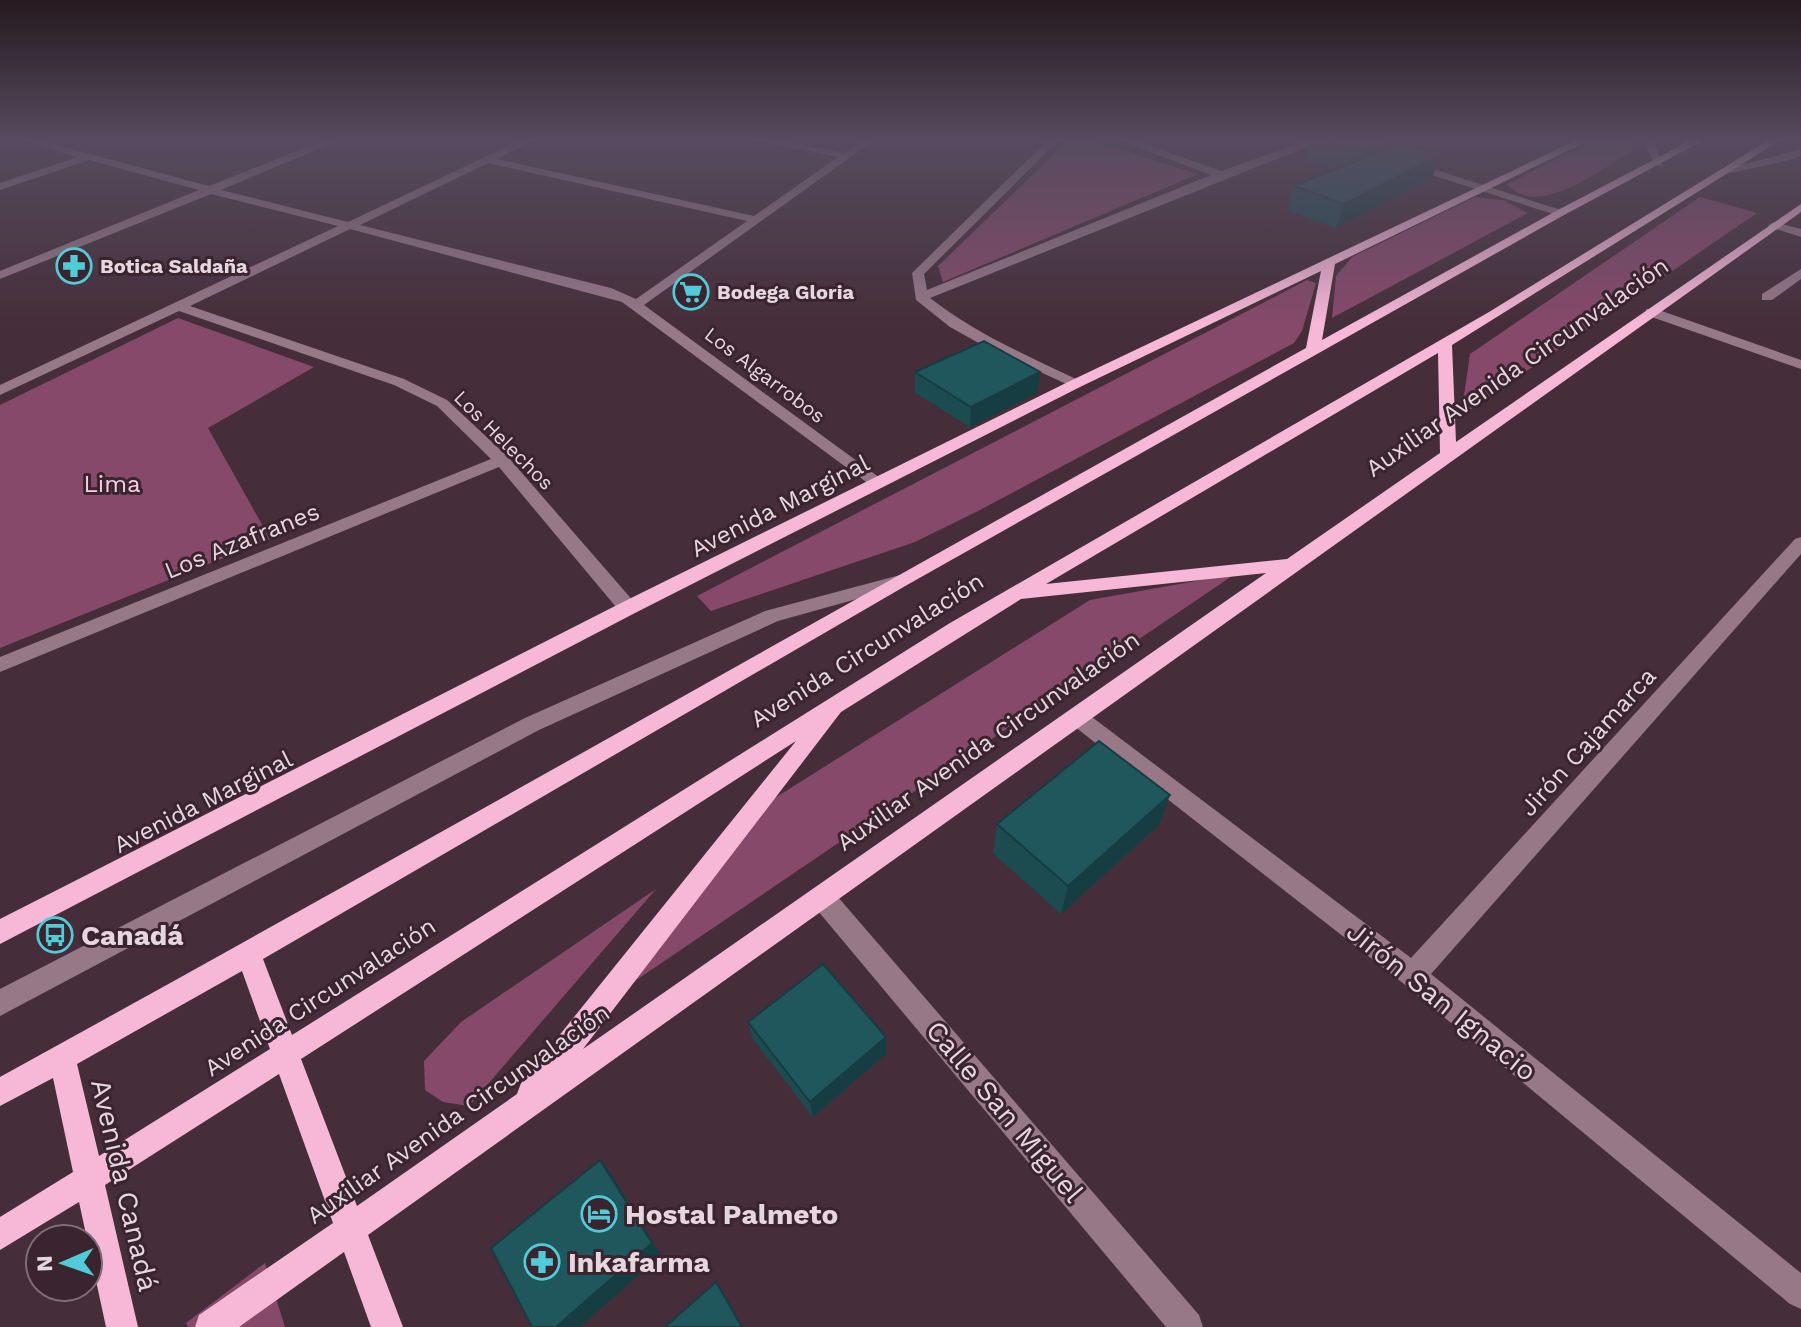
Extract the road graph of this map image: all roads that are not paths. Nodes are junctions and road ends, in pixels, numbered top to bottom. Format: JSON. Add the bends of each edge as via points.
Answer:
{"nodes":[{"id":1,"x":185,"y":200,"type":"edge"},
{"id":2,"x":249,"y":200,"type":"edge"},
{"id":3,"x":401,"y":200,"type":"edge"},
{"id":4,"x":666,"y":200,"type":"edge"},
{"id":5,"x":785,"y":200,"type":"edge"},
{"id":6,"x":993,"y":200,"type":"edge"},
{"id":7,"x":1160,"y":200,"type":"edge"},
{"id":8,"x":1458,"y":200,"type":"edge"},
{"id":9,"x":1520,"y":200,"type":"edge"},
{"id":10,"x":1586,"y":200,"type":"edge"},
{"id":11,"x":1676,"y":200,"type":"edge"},
{"id":12,"x":1801,"y":207,"type":"edge"},
{"id":13,"x":1560,"y":213,"type":"junction"},
{"id":14,"x":756,"y":220,"type":"junction"},
{"id":15,"x":348,"y":225,"type":"junction"},
{"id":16,"x":1774,"y":225,"type":"junction"},
{"id":17,"x":1801,"y":233,"type":"edge"},
{"id":18,"x":1329,"y":261,"type":"junction"},
{"id":19,"x":1801,"y":273,"type":"edge"},
{"id":20,"x":0,"y":275,"type":"edge"},
{"id":21,"x":921,"y":297,"type":"junction"},
{"id":22,"x":1767,"y":297,"type":"dead end"},
{"id":23,"x":636,"y":305,"type":"junction"},
{"id":24,"x":178,"y":306,"type":"junction"},
{"id":25,"x":1651,"y":312,"type":"junction"},
{"id":26,"x":1445,"y":343,"type":"junction"},
{"id":27,"x":1313,"y":351,"type":"junction"},
{"id":28,"x":1801,"y":365,"type":"edge"},
{"id":29,"x":1075,"y":384,"type":"junction"},
{"id":30,"x":0,"y":391,"type":"edge"},
{"id":31,"x":1448,"y":456,"type":"junction"},
{"id":32,"x":502,"y":460,"type":"junction"},
{"id":33,"x":879,"y":483,"type":"junction"},
{"id":34,"x":1801,"y":543,"type":"edge"},
{"id":35,"x":1293,"y":565,"type":"junction"},
{"id":36,"x":900,"y":581,"type":"junction"},
{"id":37,"x":1015,"y":594,"type":"junction"},
{"id":38,"x":628,"y":608,"type":"junction"},
{"id":39,"x":0,"y":665,"type":"edge"},
{"id":40,"x":841,"y":700,"type":"junction"},
{"id":41,"x":1077,"y":717,"type":"junction"},
{"id":42,"x":822,"y":897,"type":"junction"},
{"id":43,"x":0,"y":932,"type":"edge"},
{"id":44,"x":248,"y":953,"type":"junction"},
{"id":45,"x":1413,"y":975,"type":"junction"},
{"id":46,"x":0,"y":1003,"type":"edge"},
{"id":47,"x":286,"y":1055,"type":"junction"},
{"id":48,"x":62,"y":1057,"type":"junction"},
{"id":49,"x":0,"y":1092,"type":"edge"},
{"id":50,"x":516,"y":1111,"type":"junction"},
{"id":51,"x":89,"y":1179,"type":"junction"},
{"id":52,"x":351,"y":1229,"type":"junction"},
{"id":53,"x":0,"y":1235,"type":"edge"},
{"id":54,"x":1801,"y":1293,"type":"edge"},
{"id":55,"x":122,"y":1327,"type":"edge"},
{"id":56,"x":211,"y":1327,"type":"edge"},
{"id":57,"x":387,"y":1327,"type":"edge"},
{"id":58,"x":1187,"y":1327,"type":"edge"}],
"edges":[{"from":1,"to":20,"type":"street"},
{"from":2,"to":15,"type":"street","name":"Los Algarrobos"},
{"from":3,"to":15,"type":"street"},
{"from":4,"to":14,"type":"street"},
{"from":5,"to":14,"type":"street"},
{"from":6,"to":21,"type":"street","via":[[918,273]]},
{"from":7,"to":21,"type":"street"},
{"from":8,"to":18,"type":"main road","name":"Avenida Marginal"},
{"from":9,"to":13,"type":"street"},
{"from":10,"to":13,"type":"main road","name":"Avenida Circunvalación"},
{"from":11,"to":26,"type":"main road","name":"Avenida Circunvalación"},
{"from":12,"to":16,"type":"main road","name":"Auxiliar Avenida Circunvalación"},
{"from":13,"to":27,"type":"main road","name":"Avenida Circunvalación"},
{"from":14,"to":23,"type":"street"},
{"from":15,"to":23,"type":"street","name":"Los Algarrobos","via":[[606,291]]},
{"from":15,"to":24,"type":"street"},
{"from":16,"to":17,"type":"street"},
{"from":16,"to":25,"type":"main road","name":"Auxiliar Avenida Circunvalación"},
{"from":18,"to":27,"type":"main road"},
{"from":18,"to":29,"type":"main road","name":"Avenida Marginal"},
{"from":19,"to":22,"type":"street"},
{"from":21,"to":29,"type":"street","via":[[955,324]]},
{"from":23,"to":33,"type":"street","name":"Los Algarrobos"},
{"from":24,"to":30,"type":"street"},
{"from":24,"to":32,"type":"street","name":"Los Helechos","via":[[399,382],[442,403]]},
{"from":25,"to":28,"type":"street"},
{"from":25,"to":31,"type":"main road","name":"Auxiliar Avenida Circunvalación"},
{"from":26,"to":31,"type":"main road"},
{"from":26,"to":37,"type":"main road","name":"Avenida Circunvalación"},
{"from":27,"to":36,"type":"main road","name":"Avenida Circunvalación"},
{"from":29,"to":33,"type":"main road","name":"Avenida Marginal"},
{"from":31,"to":35,"type":"main road","name":"Auxiliar Avenida Circunvalación"},
{"from":32,"to":38,"type":"street","name":"Los Helechos"},
{"from":32,"to":39,"type":"street","name":"Los Azafranes"},
{"from":33,"to":38,"type":"main road","name":"Avenida Marginal"},
{"from":34,"to":45,"type":"street","name":"Jirón Cajamarca"},
{"from":35,"to":37,"type":"main road"},
{"from":35,"to":41,"type":"main road","name":"Auxiliar Avenida Circunvalación"},
{"from":36,"to":44,"type":"main road","name":"Avenida Circunvalación"},
{"from":36,"to":46,"type":"street","via":[[772,616],[532,724]]},
{"from":37,"to":40,"type":"main road","name":"Avenida Circunvalación"},
{"from":38,"to":43,"type":"main road","name":"Avenida Marginal"},
{"from":40,"to":47,"type":"main road","name":"Avenida Circunvalación"},
{"from":40,"to":50,"type":"main road"},
{"from":41,"to":42,"type":"main road","name":"Auxiliar Avenida Circunvalación"},
{"from":41,"to":45,"type":"street","name":"Jirón San Ignacio"},
{"from":42,"to":50,"type":"main road","name":"Auxiliar Avenida Circunvalación"},
{"from":42,"to":58,"type":"street","name":"Calle San Miguel"},
{"from":44,"to":47,"type":"main road"},
{"from":44,"to":48,"type":"main road","name":"Avenida Circunvalación"},
{"from":45,"to":54,"type":"street","name":"Jirón San Ignacio"},
{"from":47,"to":51,"type":"main road","name":"Avenida Circunvalación"},
{"from":47,"to":52,"type":"main road"},
{"from":48,"to":49,"type":"main road","name":"Avenida Circunvalación"},
{"from":48,"to":51,"type":"main road","name":"Avenida Canadá"},
{"from":50,"to":52,"type":"main road","name":"Auxiliar Avenida Circunvalación"},
{"from":51,"to":53,"type":"main road","name":"Avenida Circunvalación"},
{"from":51,"to":55,"type":"main road","name":"Avenida Canadá"},
{"from":52,"to":56,"type":"main road","name":"Auxiliar Avenida Circunvalación"},
{"from":52,"to":57,"type":"main road"}]}
